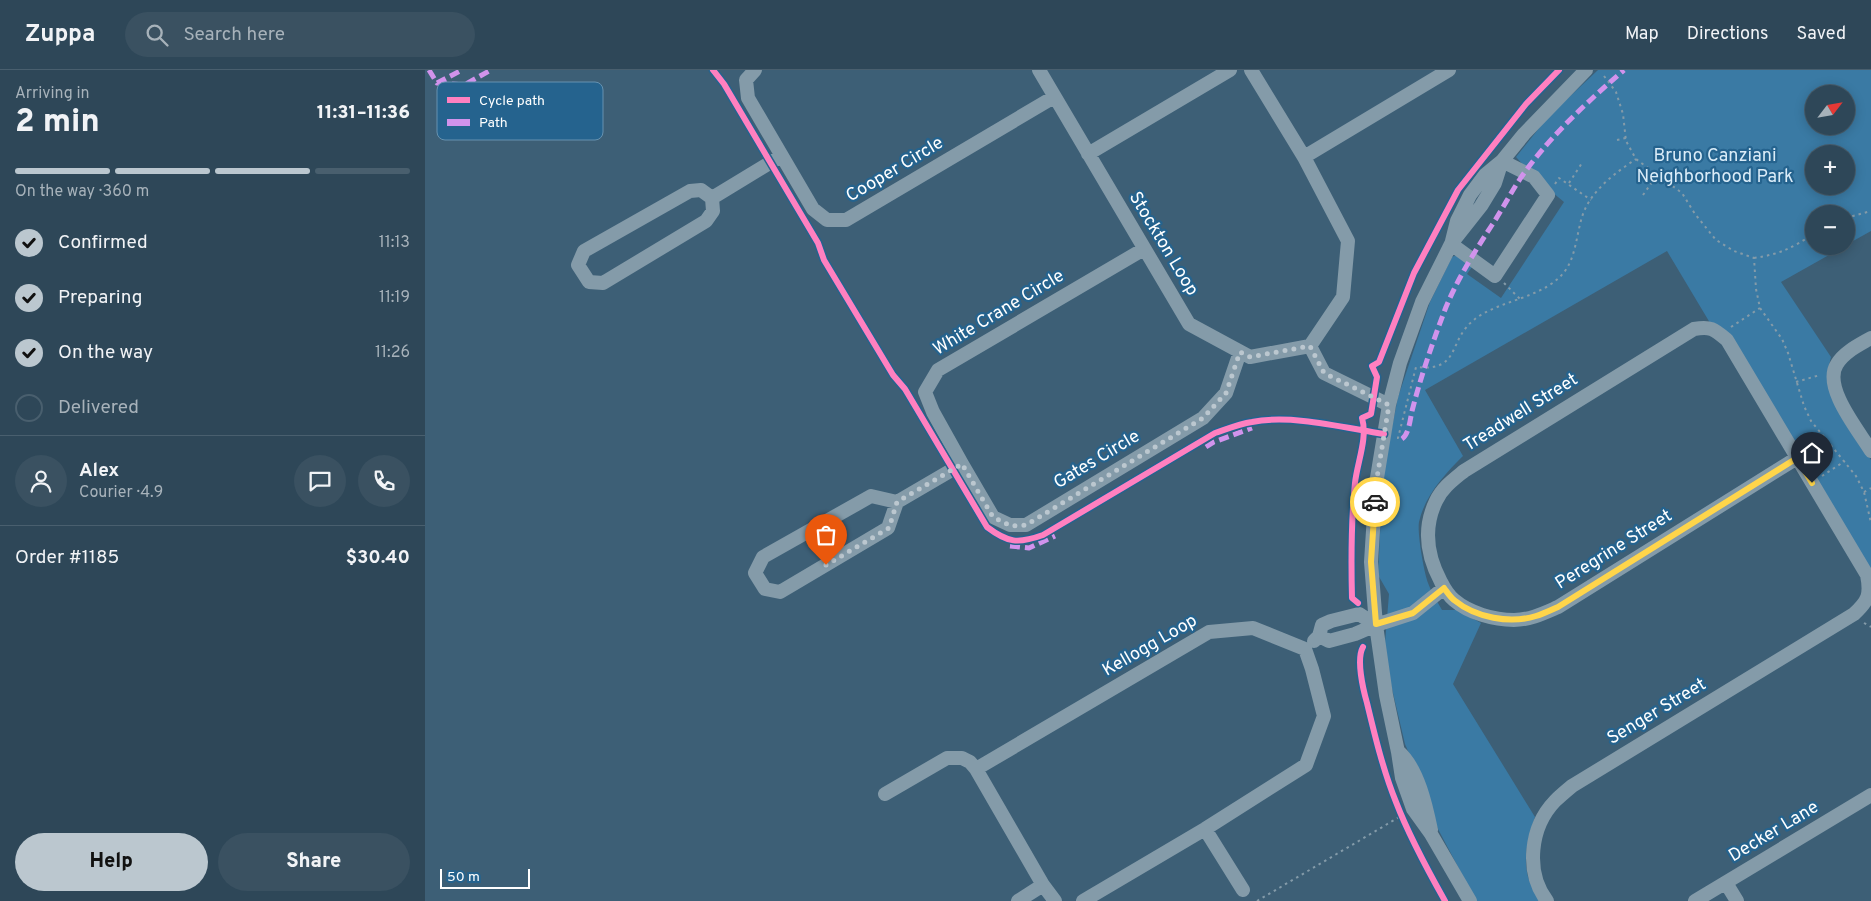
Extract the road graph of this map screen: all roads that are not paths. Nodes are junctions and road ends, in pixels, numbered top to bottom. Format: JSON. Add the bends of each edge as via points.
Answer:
{"nodes":[{"id":1,"x":755,"y":70,"type":"edge"},
{"id":2,"x":1039,"y":70,"type":"edge"},
{"id":3,"x":1230,"y":70,"type":"edge"},
{"id":4,"x":1251,"y":70,"type":"edge"},
{"id":5,"x":1449,"y":70,"type":"edge"},
{"id":6,"x":1586,"y":70,"type":"edge"},
{"id":7,"x":1055,"y":97,"type":"junction"},
{"id":8,"x":1088,"y":154,"type":"junction"},
{"id":9,"x":781,"y":156,"type":"junction"},
{"id":10,"x":1304,"y":157,"type":"junction"},
{"id":11,"x":1502,"y":161,"type":"junction"},
{"id":12,"x":712,"y":198,"type":"junction"},
{"id":13,"x":1451,"y":244,"type":"junction"},
{"id":14,"x":1145,"y":249,"type":"junction"},
{"id":15,"x":1871,"y":338,"type":"edge"},
{"id":16,"x":1310,"y":346,"type":"junction"},
{"id":17,"x":1240,"y":352,"type":"junction"},
{"id":18,"x":1389,"y":405,"type":"junction"},
{"id":19,"x":1871,"y":451,"type":"edge"},
{"id":20,"x":1797,"y":458,"type":"junction"},
{"id":21,"x":962,"y":464,"type":"junction"},
{"id":22,"x":897,"y":502,"type":"junction"},
{"id":23,"x":1444,"y":588,"type":"junction"},
{"id":24,"x":1870,"y":595,"type":"edge"},
{"id":25,"x":1376,"y":624,"type":"junction"},
{"id":26,"x":1319,"y":636,"type":"junction"},
{"id":27,"x":1305,"y":650,"type":"junction"},
{"id":28,"x":1398,"y":752,"type":"junction"},
{"id":29,"x":976,"y":768,"type":"junction"},
{"id":30,"x":885,"y":794,"type":"dead end"},
{"id":31,"x":1871,"y":794,"type":"edge"},
{"id":32,"x":1205,"y":829,"type":"junction"},
{"id":33,"x":1431,"y":834,"type":"junction"},
{"id":34,"x":1726,"y":883,"type":"junction"},
{"id":35,"x":1043,"y":885,"type":"junction"},
{"id":36,"x":1243,"y":890,"type":"dead end"},
{"id":37,"x":1544,"y":900,"type":"edge"},
{"id":38,"x":1018,"y":901,"type":"edge"},
{"id":39,"x":1055,"y":901,"type":"edge"},
{"id":40,"x":1083,"y":901,"type":"edge"},
{"id":41,"x":1470,"y":901,"type":"edge"},
{"id":42,"x":1695,"y":901,"type":"edge"},
{"id":43,"x":1737,"y":901,"type":"edge"}],
"edges":[{"from":1,"to":9,"type":"street","name":"Cooper Circle","via":[[746,80],[748,98]]},
{"from":2,"to":7,"type":"street","name":"Stockton Loop"},
{"from":3,"to":8,"type":"street"},
{"from":4,"to":10,"type":"street"},
{"from":5,"to":10,"type":"street"},
{"from":6,"to":11,"type":"street","via":[[1529,128]]},
{"from":7,"to":8,"type":"street","name":"Stockton Loop"},
{"from":7,"to":9,"type":"street","name":"Cooper Circle","via":[[846,220],[827,220],[813,209]]},
{"from":8,"to":14,"type":"street","name":"Stockton Loop"},
{"from":9,"to":12,"type":"street"},
{"from":10,"to":16,"type":"street","via":[[1348,241],[1343,297]]},
{"from":11,"to":13,"type":"street","via":[[1495,183],[1481,206]]},
{"from":11,"to":13,"type":"street","via":[[1534,177],[1548,195],[1495,276]]},
{"from":12,"to":12,"type":"street","via":[[701,190],[690,191],[585,251],[578,265],[589,282],[603,283],[706,221],[713,211]]},
{"from":13,"to":18,"type":"street","via":[[1423,302],[1400,363]]},
{"from":14,"to":17,"type":"street","name":"Stockton Loop","via":[[1189,324]]},
{"from":14,"to":21,"type":"street","name":"White Crane Circle","via":[[938,370],[925,392]]},
{"from":15,"to":19,"type":"street","via":[[1846,353],[1833,373],[1837,396]]},
{"from":16,"to":17,"type":"street","name":"Stockton Loop","via":[[1250,357]]},
{"from":16,"to":18,"type":"street","via":[[1324,373]]},
{"from":17,"to":21,"type":"street","name":"Gates Circle","via":[[1226,393],[1203,418],[1026,525],[1011,526],[993,517]]},
{"from":18,"to":25,"type":"street","via":[[1376,484],[1371,562]]},
{"from":20,"to":23,"type":"street","name":"Peregrine Street","via":[[1558,607],[1536,616],[1516,620],[1493,618],[1453,600]]},
{"from":20,"to":23,"type":"street","name":"Treadwell Street","via":[[1727,340],[1704,327],[1694,330],[1464,471],[1446,486],[1429,519],[1428,537],[1433,567]]},
{"from":20,"to":24,"type":"street","via":[[1867,575]]},
{"from":21,"to":22,"type":"street"},
{"from":22,"to":22,"type":"street","via":[[871,496],[763,557],[755,573],[765,590],[780,592],[889,528]]},
{"from":23,"to":25,"type":"street","via":[[1413,613]]},
{"from":24,"to":37,"type":"street","name":"Senger Street","via":[[1854,614],[1572,786],[1554,802],[1535,833],[1533,852],[1533,869]]},
{"from":25,"to":26,"type":"street","via":[[1329,641]]},
{"from":25,"to":26,"type":"street","via":[[1359,614],[1322,625]]},
{"from":25,"to":28,"type":"street"},
{"from":26,"to":27,"type":"street"},
{"from":27,"to":29,"type":"street","name":"Kellogg Loop","via":[[1253,628],[1209,632]]},
{"from":27,"to":32,"type":"street","via":[[1325,716],[1306,765]]},
{"from":28,"to":33,"type":"street","via":[[1406,758],[1425,798]]},
{"from":28,"to":33,"type":"street","via":[[1407,812]]},
{"from":29,"to":30,"type":"street","via":[[962,758],[947,758]]},
{"from":29,"to":35,"type":"street"},
{"from":31,"to":34,"type":"street","name":"Decker Lane"},
{"from":32,"to":36,"type":"street"},
{"from":32,"to":40,"type":"street"},
{"from":33,"to":41,"type":"street"},
{"from":34,"to":42,"type":"street","name":"Decker Lane"},
{"from":34,"to":43,"type":"street"},
{"from":35,"to":38,"type":"street"},
{"from":35,"to":39,"type":"street"}]}
